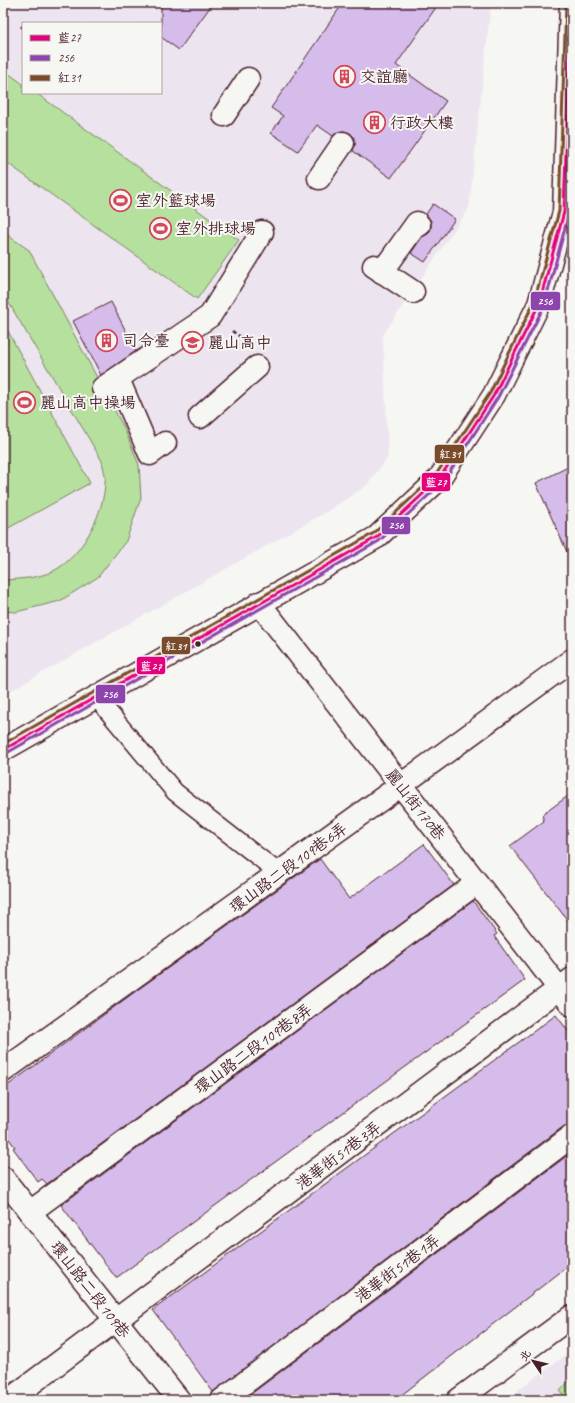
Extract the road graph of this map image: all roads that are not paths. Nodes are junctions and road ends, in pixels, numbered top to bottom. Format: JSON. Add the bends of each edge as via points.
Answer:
{"nodes":[{"id":1,"x":571,"y":3,"type":"edge"},
{"id":2,"x":248,"y":79,"type":"dead end"},
{"id":3,"x":224,"y":114,"type":"dead end"},
{"id":4,"x":343,"y":143,"type":"dead end"},
{"id":5,"x":319,"y":178,"type":"dead end"},
{"id":6,"x":570,"y":216,"type":"edge"},
{"id":7,"x":419,"y":225,"type":"dead end"},
{"id":8,"x":262,"y":232,"type":"dead end"},
{"id":9,"x":413,"y":292,"type":"dead end"},
{"id":10,"x":257,"y":367,"type":"dead end"},
{"id":11,"x":200,"y":417,"type":"dead end"},
{"id":12,"x":165,"y":443,"type":"dead end"},
{"id":13,"x":259,"y":603,"type":"junction"},
{"id":14,"x":572,"y":660,"type":"edge"},
{"id":15,"x":96,"y":697,"type":"junction"},
{"id":16,"x":3,"y":750,"type":"edge"},
{"id":17,"x":401,"y":785,"type":"junction"},
{"id":18,"x":279,"y":873,"type":"junction"},
{"id":19,"x":477,"y":883,"type":"junction"},
{"id":20,"x":568,"y":991,"type":"edge"},
{"id":21,"x":3,"y":1071,"type":"edge"},
{"id":22,"x":572,"y":1136,"type":"edge"},
{"id":23,"x":3,"y":1178,"type":"edge"},
{"id":24,"x":30,"y":1212,"type":"junction"},
{"id":25,"x":572,"y":1316,"type":"edge"},
{"id":26,"x":116,"y":1321,"type":"junction"},
{"id":27,"x":9,"y":1400,"type":"edge"},
{"id":28,"x":179,"y":1400,"type":"edge"},
{"id":29,"x":222,"y":1400,"type":"edge"},
{"id":30,"x":458,"y":1400,"type":"edge"}],
"edges":[{"from":1,"to":6,"type":"street"},
{"from":2,"to":3,"type":"street"},
{"from":4,"to":5,"type":"street"},
{"from":6,"to":13,"type":"street","via":[[539,304],[494,394],[439,479],[377,537]]},
{"from":7,"to":9,"type":"street","via":[[417,223],[378,269]]},
{"from":8,"to":12,"type":"street","via":[[210,316],[110,383],[150,454]]},
{"from":10,"to":11,"type":"street"},
{"from":13,"to":15,"type":"street"},
{"from":13,"to":17,"type":"street","name":"麗山街170巷"},
{"from":14,"to":17,"type":"street","name":"環山路二段109巷6弄"},
{"from":15,"to":16,"type":"street"},
{"from":15,"to":18,"type":"lane","via":[[175,792]]},
{"from":17,"to":18,"type":"street","name":"環山路二段109巷6弄"},
{"from":17,"to":19,"type":"street","name":"麗山街170巷"},
{"from":18,"to":21,"type":"street","name":"環山路二段109巷6弄"},
{"from":19,"to":20,"type":"street","name":"麗山街170巷"},
{"from":19,"to":24,"type":"street","name":"環山路二段109巷8弄"},
{"from":20,"to":26,"type":"street","name":"港華街51巷3弄"},
{"from":22,"to":29,"type":"street","name":"港華街51巷1弄"},
{"from":23,"to":24,"type":"street","name":"環山路二段109巷"},
{"from":24,"to":26,"type":"street","name":"環山路二段109巷"},
{"from":25,"to":30,"type":"street"},
{"from":26,"to":27,"type":"street","name":"港華街51巷3弄"},
{"from":26,"to":28,"type":"street","name":"環山路二段109巷"}]}
